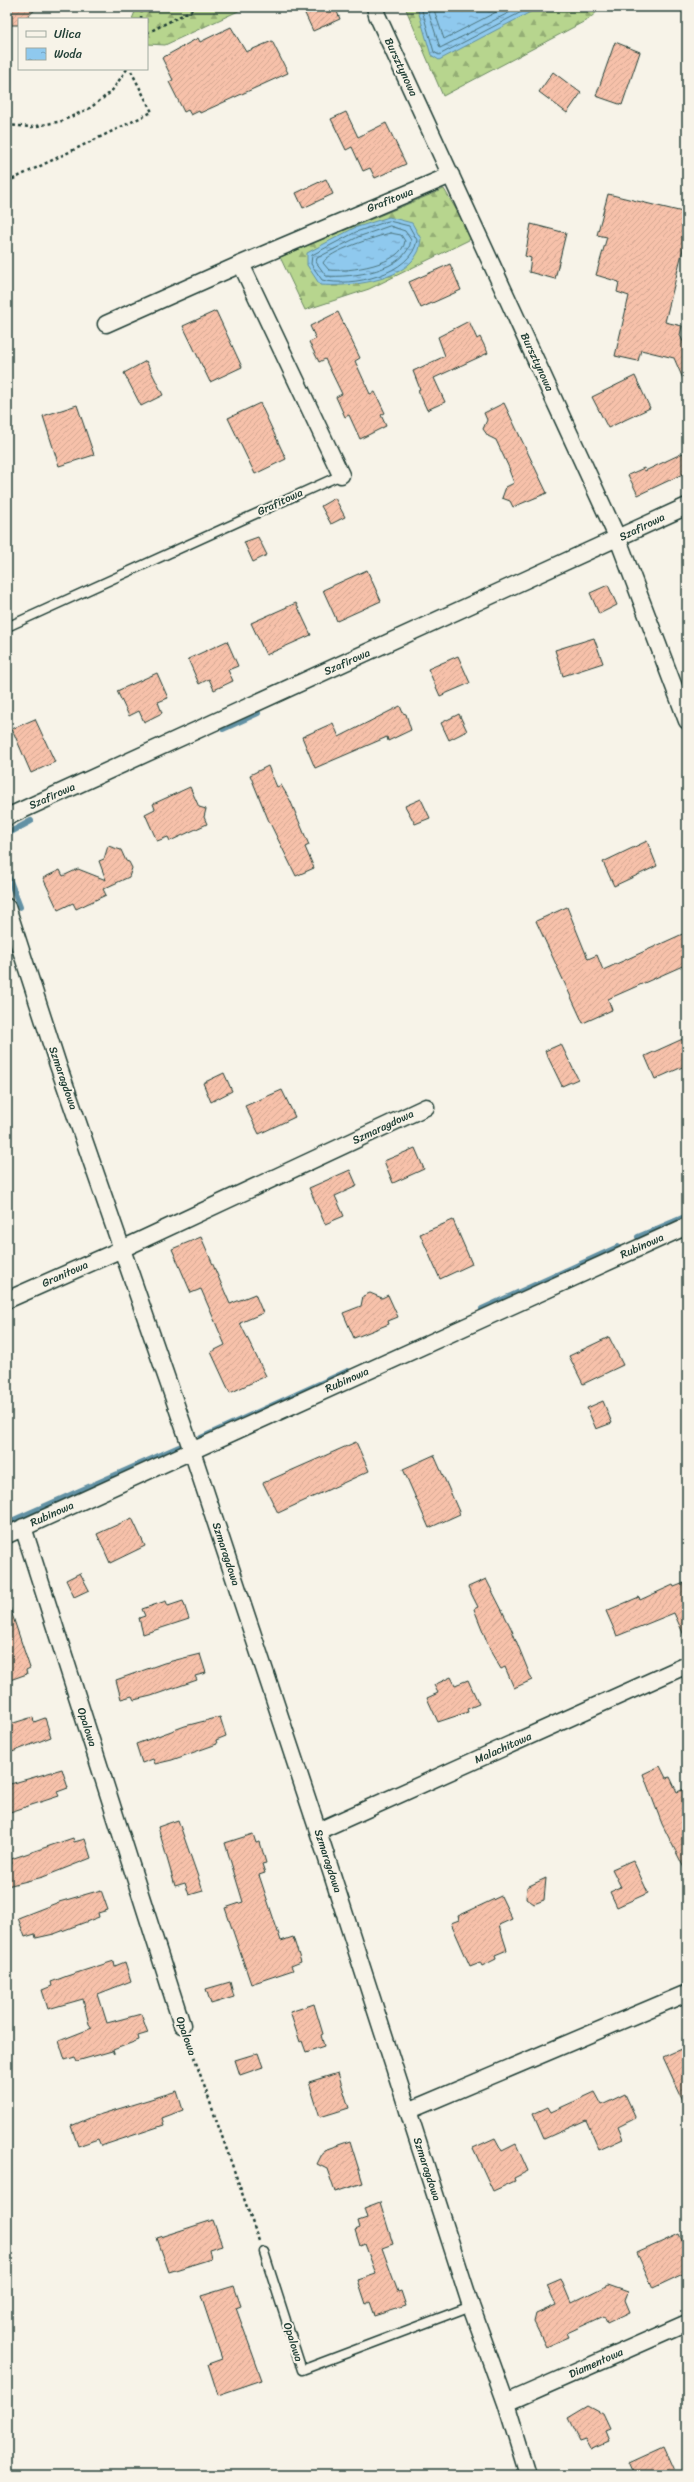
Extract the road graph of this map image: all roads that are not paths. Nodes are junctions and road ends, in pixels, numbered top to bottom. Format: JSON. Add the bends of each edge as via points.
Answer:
{"nodes":[{"id":1,"x":376,"y":7,"type":"edge"},
{"id":2,"x":451,"y":175,"type":"junction"},
{"id":3,"x":241,"y":264,"type":"junction"},
{"id":4,"x":106,"y":324,"type":"dead end"},
{"id":5,"x":341,"y":475,"type":"joint"},
{"id":6,"x":687,"y":506,"type":"edge"},
{"id":7,"x":618,"y":539,"type":"junction"},
{"id":8,"x":7,"y":627,"type":"edge"},
{"id":9,"x":687,"y":721,"type":"edge"},
{"id":10,"x":7,"y":817,"type":"edge"},
{"id":11,"x":7,"y":907,"type":"edge"},
{"id":12,"x":426,"y":1107,"type":"dead end"},
{"id":13,"x":687,"y":1226,"type":"edge"},
{"id":14,"x":122,"y":1249,"type":"junction"},
{"id":15,"x":7,"y":1300,"type":"edge"},
{"id":16,"x":192,"y":1451,"type":"junction"},
{"id":17,"x":23,"y":1527,"type":"junction"},
{"id":18,"x":7,"y":1535,"type":"edge"},
{"id":19,"x":687,"y":1665,"type":"edge"},
{"id":20,"x":318,"y":1831,"type":"junction"},
{"id":21,"x":687,"y":1993,"type":"edge"},
{"id":22,"x":182,"y":2025,"type":"road end"},
{"id":23,"x":408,"y":2111,"type":"junction"},
{"id":24,"x":264,"y":2252,"type":"road end"},
{"id":25,"x":471,"y":2306,"type":"junction"},
{"id":26,"x":687,"y":2322,"type":"edge"},
{"id":27,"x":506,"y":2403,"type":"junction"},
{"id":28,"x":528,"y":2475,"type":"edge"}],
"edges":[{"from":1,"to":2,"type":"street","name":"Bursztynowa"},
{"from":2,"to":3,"type":"street","name":"Grafitowa"},
{"from":2,"to":7,"type":"street","name":"Bursztynowa"},
{"from":3,"to":4,"type":"street","name":"Grafitowa"},
{"from":3,"to":5,"type":"street","name":"Grafitowa"},
{"from":5,"to":8,"type":"lane","name":"Grafitowa"},
{"from":6,"to":7,"type":"street","name":"Szafirowa"},
{"from":7,"to":9,"type":"street","name":"Bursztynowa"},
{"from":7,"to":10,"type":"street","name":"Szafirowa"},
{"from":11,"to":14,"type":"street","name":"Szmaragdowa","via":[[58,1065]]},
{"from":12,"to":14,"type":"street","name":"Szmaragdowa"},
{"from":13,"to":16,"type":"street","name":"Rubinowa"},
{"from":14,"to":15,"type":"street","name":"Granitowa"},
{"from":14,"to":16,"type":"street","name":"Szmaragdowa"},
{"from":16,"to":17,"type":"street","name":"Rubinowa"},
{"from":16,"to":20,"type":"street","name":"Szmaragdowa"},
{"from":17,"to":18,"type":"street","name":"Rubinowa"},
{"from":17,"to":22,"type":"street","name":"Opalowa"},
{"from":19,"to":20,"type":"street","name":"Malachitowa"},
{"from":20,"to":23,"type":"street","name":"Szmaragdowa"},
{"from":21,"to":23,"type":"street"},
{"from":23,"to":25,"type":"street","name":"Szmaragdowa"},
{"from":24,"to":25,"type":"lane","name":"Opalowa","via":[[302,2370]]},
{"from":25,"to":27,"type":"street","name":"Szmaragdowa"},
{"from":26,"to":27,"type":"street","name":"Diamentowa"},
{"from":27,"to":28,"type":"street","name":"Szmaragdowa"}]}
